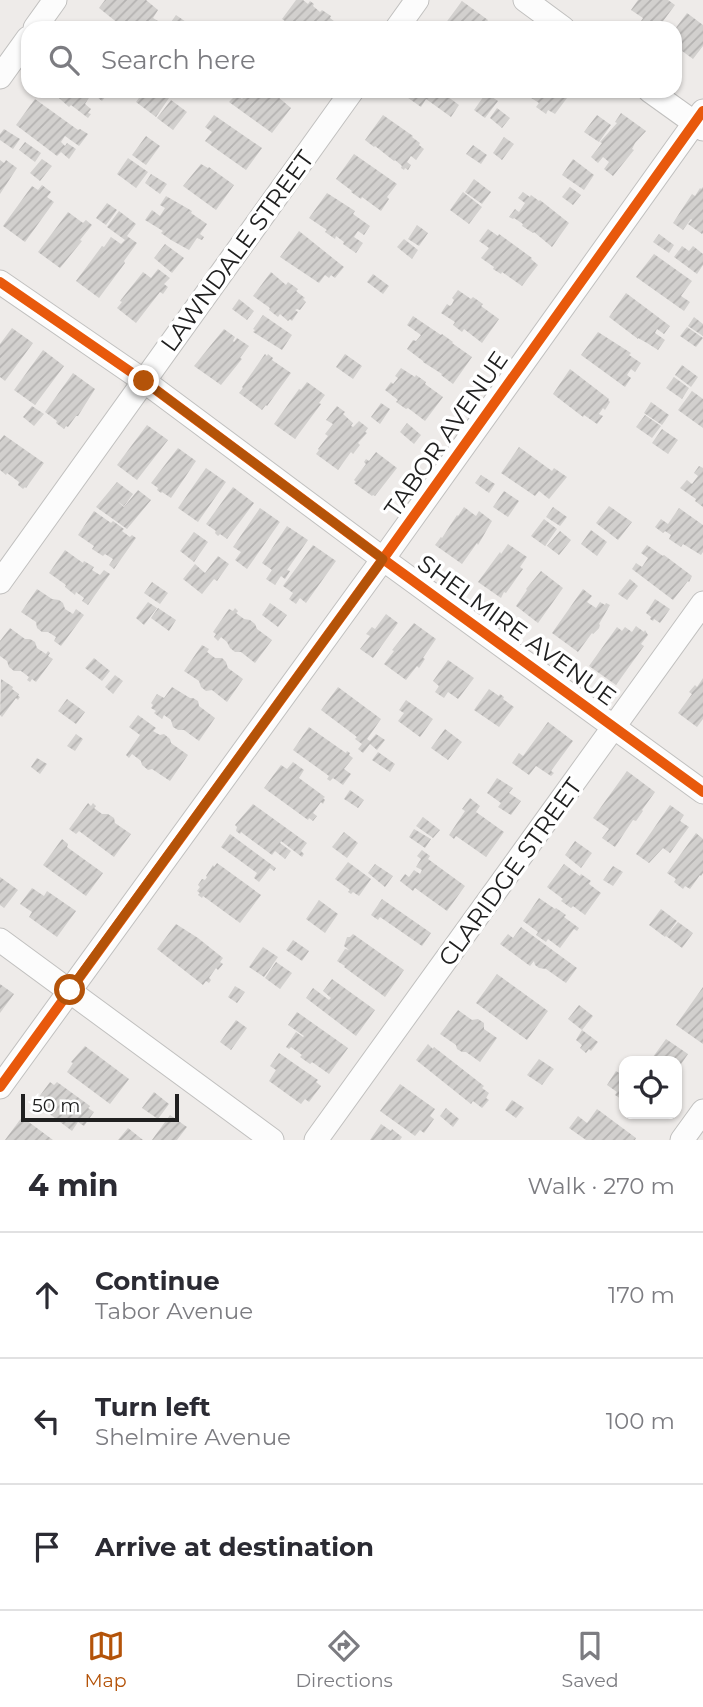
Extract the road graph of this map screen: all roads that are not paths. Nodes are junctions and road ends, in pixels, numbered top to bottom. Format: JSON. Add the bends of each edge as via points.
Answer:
{"nodes":[{"id":1,"x":55,"y":0,"type":"edge"},
{"id":2,"x":417,"y":0,"type":"edge"},
{"id":3,"x":525,"y":0,"type":"edge"},
{"id":4,"x":40,"y":21,"type":"edge"},
{"id":5,"x":402,"y":21,"type":"edge"},
{"id":6,"x":554,"y":21,"type":"edge"},
{"id":7,"x":21,"y":48,"type":"edge"},
{"id":8,"x":0,"y":77,"type":"edge"},
{"id":9,"x":347,"y":98,"type":"edge"},
{"id":10,"x":662,"y":98,"type":"edge"},
{"id":11,"x":700,"y":121,"type":"edge"},
{"id":12,"x":0,"y":282,"type":"edge"},
{"id":13,"x":144,"y":381,"type":"junction"},
{"id":14,"x":383,"y":559,"type":"junction"},
{"id":15,"x":0,"y":582,"type":"edge"},
{"id":16,"x":703,"y":603,"type":"edge"},
{"id":17,"x":614,"y":727,"type":"junction"},
{"id":18,"x":703,"y":792,"type":"edge"},
{"id":19,"x":0,"y":940,"type":"edge"},
{"id":20,"x":70,"y":990,"type":"junction"},
{"id":21,"x":0,"y":1087,"type":"edge"},
{"id":22,"x":703,"y":1111,"type":"edge"},
{"id":23,"x":272,"y":1140,"type":"edge"},
{"id":24,"x":316,"y":1140,"type":"edge"},
{"id":25,"x":682,"y":1140,"type":"edge"}],
"edges":[{"from":1,"to":4,"type":"street"},
{"from":2,"to":5,"type":"street"},
{"from":3,"to":6,"type":"street"},
{"from":7,"to":8,"type":"street"},
{"from":9,"to":13,"type":"street","name":"LAWNDALE STREET"},
{"from":10,"to":11,"type":"street"},
{"from":11,"to":14,"type":"street","name":"TABOR AVENUE"},
{"from":12,"to":13,"type":"street","name":"SHELMIRE AVENUE"},
{"from":13,"to":14,"type":"street","name":"SHELMIRE AVENUE"},
{"from":13,"to":15,"type":"street","name":"LAWNDALE STREET"},
{"from":14,"to":17,"type":"street","name":"SHELMIRE AVENUE"},
{"from":14,"to":20,"type":"street","name":"TABOR AVENUE"},
{"from":16,"to":17,"type":"street","name":"CLARIDGE STREET"},
{"from":17,"to":18,"type":"street","name":"SHELMIRE AVENUE"},
{"from":17,"to":24,"type":"street","name":"CLARIDGE STREET"},
{"from":19,"to":20,"type":"street"},
{"from":20,"to":21,"type":"street","name":"TABOR AVENUE"},
{"from":20,"to":23,"type":"street"},
{"from":22,"to":25,"type":"street"}]}
